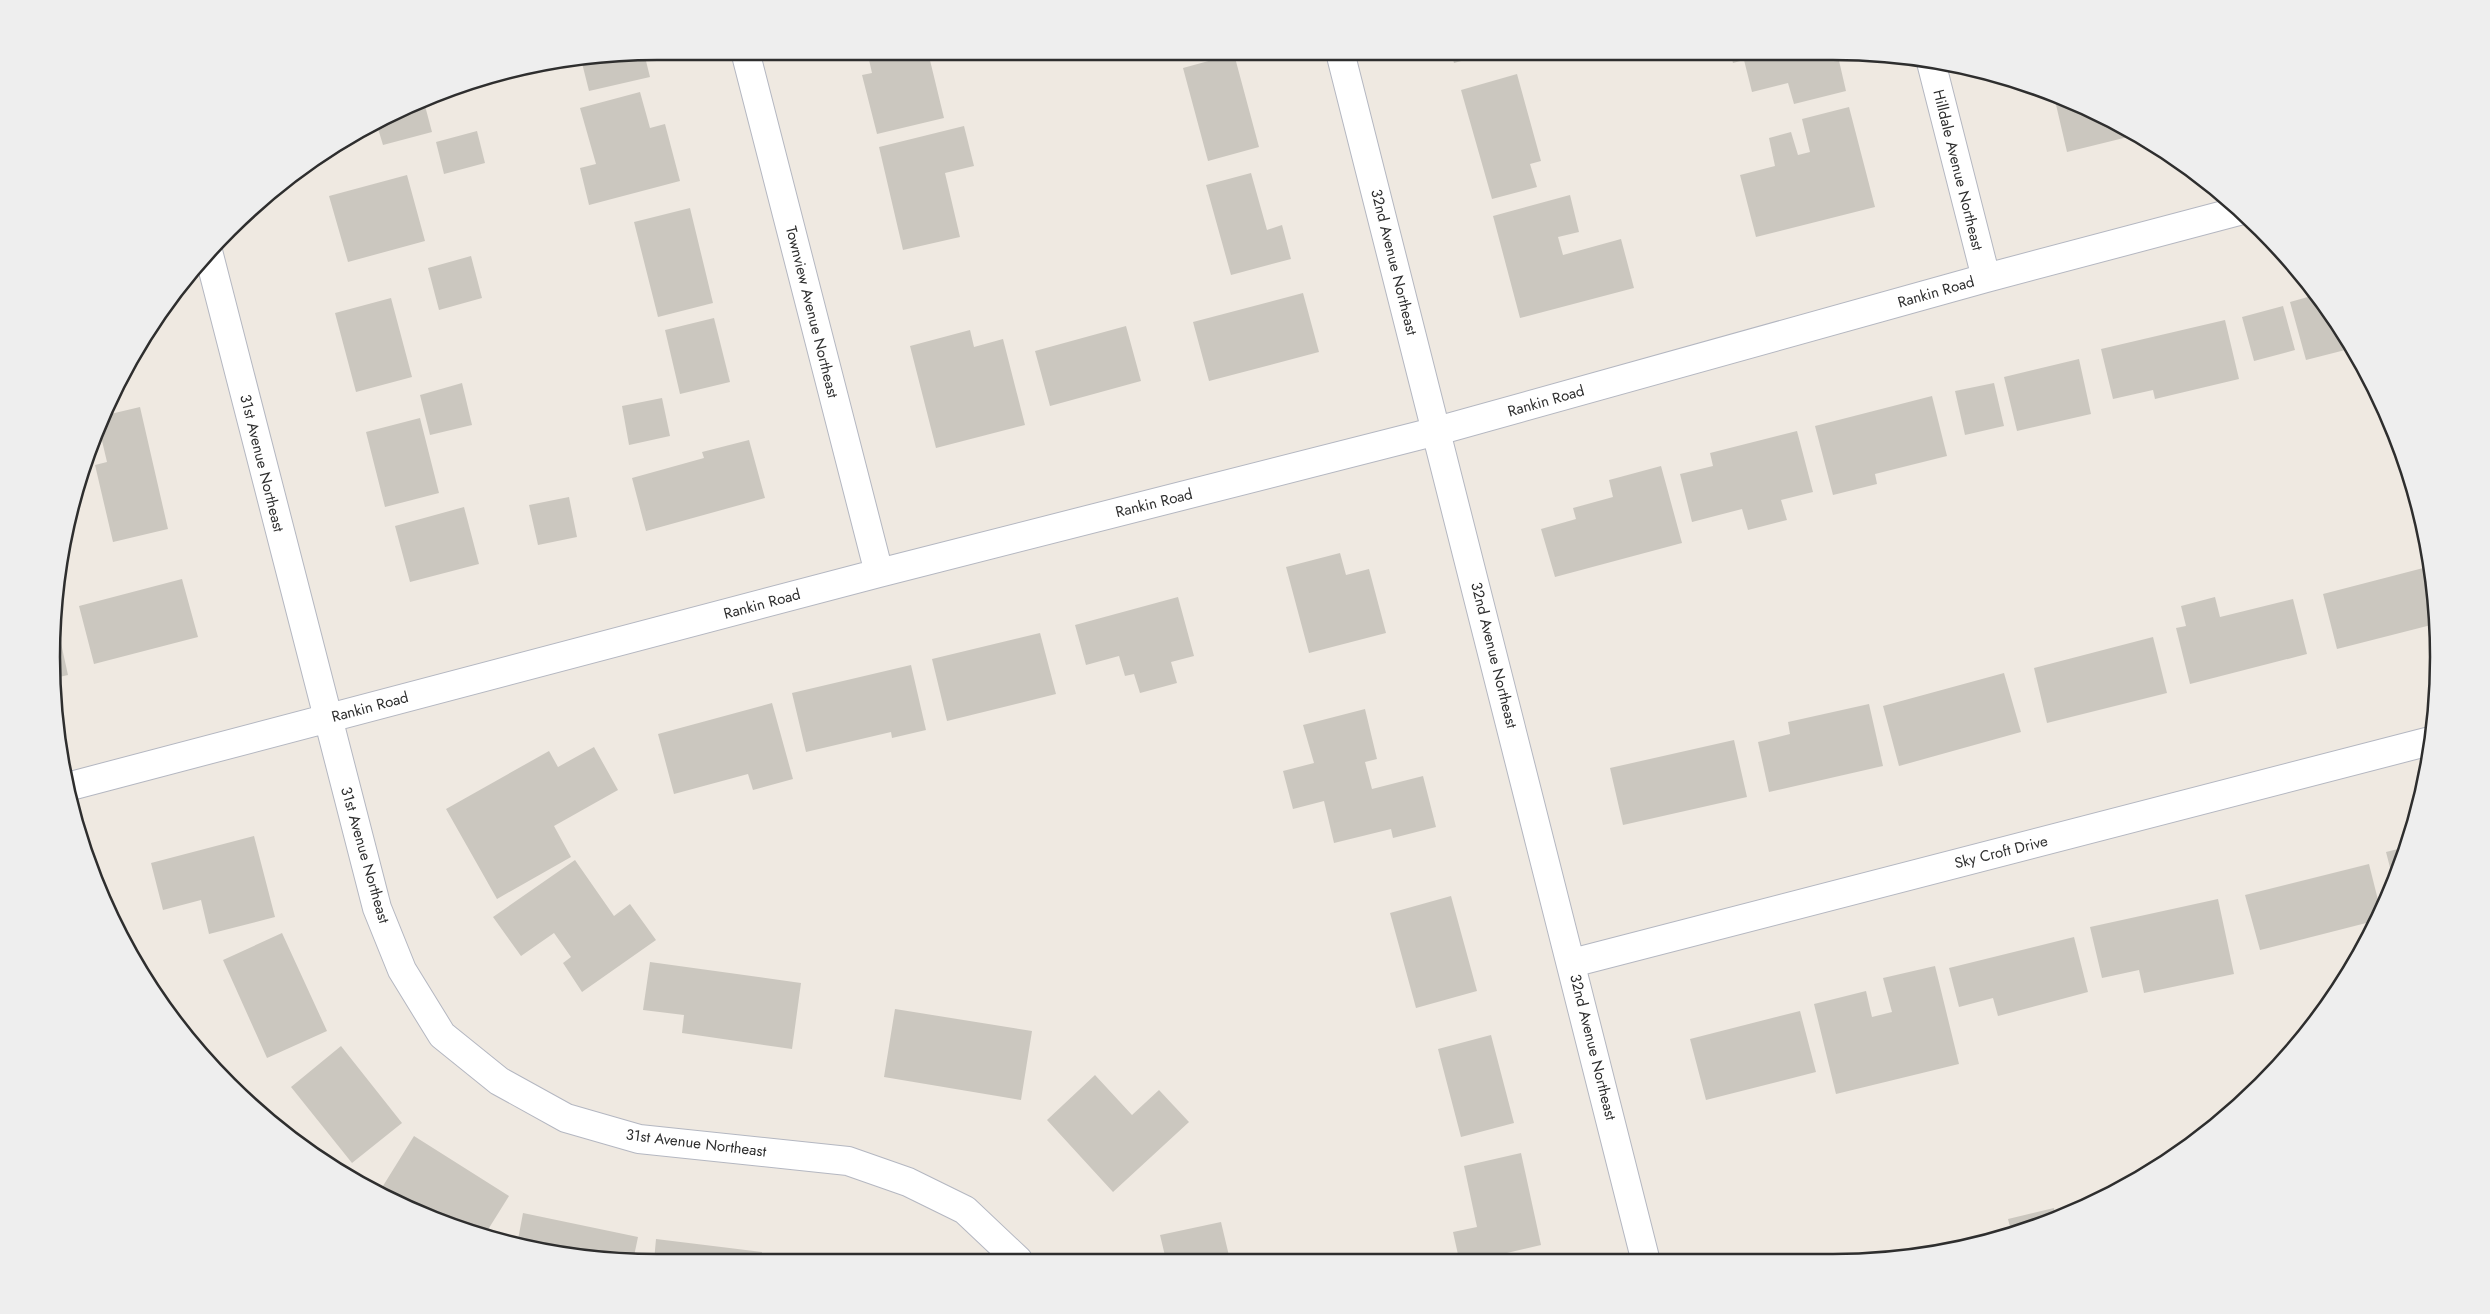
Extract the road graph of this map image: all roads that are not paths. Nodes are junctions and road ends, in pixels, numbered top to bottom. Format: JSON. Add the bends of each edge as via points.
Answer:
{"nodes":[{"id":1,"x":746,"y":60,"type":"edge"},
{"id":2,"x":1342,"y":60,"type":"edge"},
{"id":3,"x":1933,"y":68,"type":"edge"},
{"id":4,"x":2233,"y":214,"type":"edge"},
{"id":5,"x":210,"y":260,"type":"edge"},
{"id":6,"x":1986,"y":278,"type":"junction"},
{"id":7,"x":1437,"y":431,"type":"junction"},
{"id":8,"x":879,"y":573,"type":"junction"},
{"id":9,"x":327,"y":719,"type":"junction"},
{"id":10,"x":2424,"y":743,"type":"edge"},
{"id":11,"x":74,"y":785,"type":"edge"},
{"id":12,"x":1572,"y":963,"type":"junction"},
{"id":13,"x":1012,"y":1254,"type":"edge"},
{"id":14,"x":1644,"y":1254,"type":"edge"}],
"edges":[{"from":1,"to":8,"type":"street","name":"Townview Avenue Northeast"},
{"from":2,"to":7,"type":"street","name":"32nd Avenue Northeast"},
{"from":3,"to":6,"type":"street","name":"Hilldale Avenue Northeast"},
{"from":4,"to":6,"type":"street","name":"Rankin Road"},
{"from":5,"to":9,"type":"street","name":"31st Avenue Northeast"},
{"from":6,"to":7,"type":"street","name":"Rankin Road"},
{"from":7,"to":8,"type":"street","name":"Rankin Road"},
{"from":7,"to":12,"type":"street","name":"32nd Avenue Northeast"},
{"from":8,"to":9,"type":"street","name":"Rankin Road"},
{"from":9,"to":11,"type":"street","name":"Rankin Road"},
{"from":9,"to":13,"type":"street","name":"31st Avenue Northeast","via":[[377,908],[402,970],[442,1034],[498,1081],[566,1118],[639,1139],[848,1161],[908,1182],[965,1210]]},
{"from":10,"to":12,"type":"street","name":"Sky Croft Drive"},
{"from":12,"to":14,"type":"street","name":"32nd Avenue Northeast"}]}
